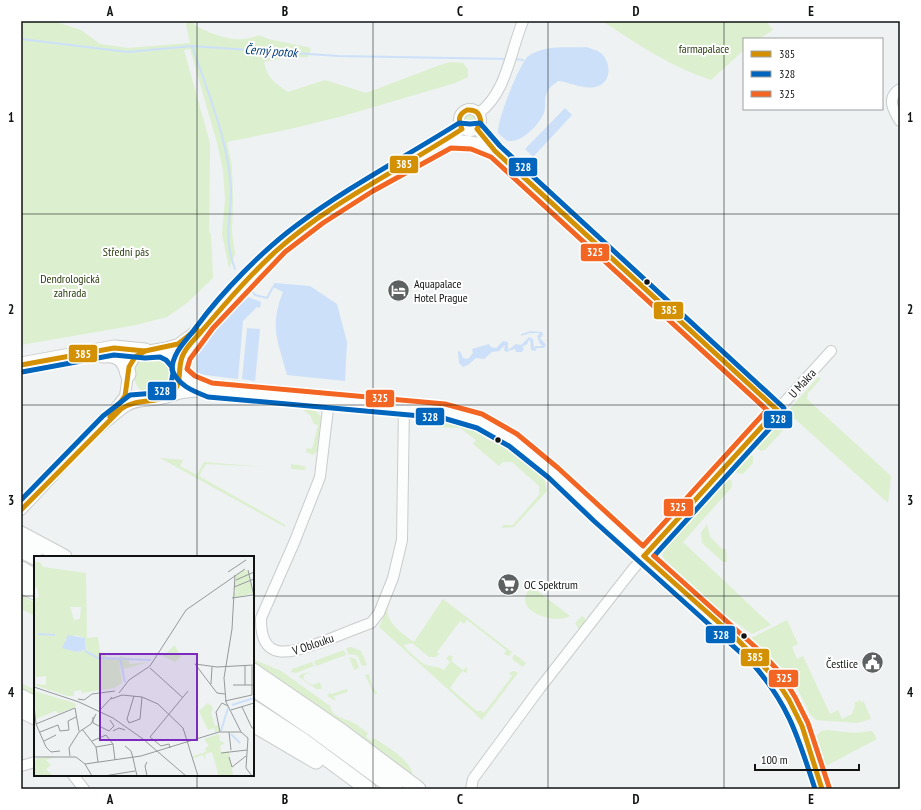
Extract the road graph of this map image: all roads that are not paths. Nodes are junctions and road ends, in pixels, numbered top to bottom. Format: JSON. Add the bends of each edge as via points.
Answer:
{"nodes":[{"id":1,"x":523,"y":21,"type":"edge"},
{"id":2,"x":900,"y":89,"type":"edge"},
{"id":3,"x":479,"y":113,"type":"junction"},
{"id":4,"x":900,"y":121,"type":"edge"},
{"id":5,"x":462,"y":129,"type":"junction"},
{"id":6,"x":477,"y":129,"type":"junction"},
{"id":7,"x":436,"y":147,"type":"junction"},
{"id":8,"x":495,"y":151,"type":"junction"},
{"id":9,"x":207,"y":324,"type":"junction"},
{"id":10,"x":152,"y":350,"type":"junction"},
{"id":11,"x":831,"y":351,"type":"dead end"},
{"id":12,"x":72,"y":357,"type":"junction"},
{"id":13,"x":21,"y":365,"type":"edge"},
{"id":14,"x":179,"y":369,"type":"junction"},
{"id":15,"x":128,"y":375,"type":"junction"},
{"id":16,"x":210,"y":390,"type":"junction"},
{"id":17,"x":166,"y":398,"type":"junction"},
{"id":18,"x":151,"y":400,"type":"junction"},
{"id":19,"x":329,"y":400,"type":"junction"},
{"id":20,"x":404,"y":406,"type":"junction"},
{"id":21,"x":777,"y":410,"type":"junction"},
{"id":22,"x":107,"y":422,"type":"junction"},
{"id":23,"x":21,"y":510,"type":"edge"},
{"id":24,"x":21,"y":534,"type":"edge"},
{"id":25,"x":21,"y":550,"type":"edge"},
{"id":26,"x":62,"y":556,"type":"edge"},
{"id":27,"x":644,"y":556,"type":"junction"},
{"id":28,"x":34,"y":557,"type":"edge"},
{"id":29,"x":21,"y":569,"type":"edge"},
{"id":30,"x":34,"y":576,"type":"edge"},
{"id":31,"x":21,"y":585,"type":"edge"},
{"id":32,"x":34,"y":592,"type":"edge"},
{"id":33,"x":254,"y":672,"type":"edge"},
{"id":34,"x":254,"y":689,"type":"edge"},
{"id":35,"x":21,"y":697,"type":"edge"},
{"id":36,"x":34,"y":704,"type":"edge"},
{"id":37,"x":254,"y":709,"type":"edge"},
{"id":38,"x":21,"y":710,"type":"edge"},
{"id":39,"x":34,"y":716,"type":"edge"},
{"id":40,"x":254,"y":725,"type":"edge"},
{"id":41,"x":34,"y":762,"type":"edge"},
{"id":42,"x":21,"y":766,"type":"edge"},
{"id":43,"x":74,"y":776,"type":"edge"},
{"id":44,"x":84,"y":789,"type":"edge"},
{"id":45,"x":368,"y":789,"type":"edge"},
{"id":46,"x":395,"y":789,"type":"edge"},
{"id":47,"x":418,"y":789,"type":"edge"},
{"id":48,"x":472,"y":789,"type":"edge"},
{"id":49,"x":822,"y":789,"type":"edge"}],
"edges":[{"from":1,"to":3,"type":"street","via":[[494,98]]},
{"from":2,"to":4,"type":"street","via":[[892,97],[891,103]]},
{"from":3,"to":5,"type":"street","via":[[471,109],[462,112],[459,122]]},
{"from":3,"to":6,"type":"street","via":[[482,120]]},
{"from":5,"to":6,"type":"street","via":[[472,132]]},
{"from":5,"to":7,"type":"street"},
{"from":6,"to":8,"type":"street"},
{"from":7,"to":8,"type":"street","via":[[465,140]]},
{"from":7,"to":9,"type":"street","via":[[351,196],[299,232],[267,259]]},
{"from":8,"to":21,"type":"street"},
{"from":9,"to":10,"type":"street","via":[[178,344]]},
{"from":9,"to":14,"type":"street","via":[[184,352]]},
{"from":10,"to":12,"type":"highway","via":[[114,348]]},
{"from":10,"to":14,"type":"street","via":[[171,355]]},
{"from":10,"to":15,"type":"street","via":[[133,360]]},
{"from":11,"to":21,"type":"street","name":"U Makra"},
{"from":12,"to":13,"type":"highway"},
{"from":12,"to":15,"type":"highway","via":[[114,354],[123,360]]},
{"from":14,"to":16,"type":"street","via":[[190,382]]},
{"from":14,"to":17,"type":"street","via":[[176,387]]},
{"from":15,"to":18,"type":"street","via":[[137,394]]},
{"from":15,"to":22,"type":"street","via":[[125,396]]},
{"from":16,"to":17,"type":"street","via":[[182,393]]},
{"from":16,"to":19,"type":"street"},
{"from":17,"to":18,"type":"street"},
{"from":18,"to":22,"type":"street","via":[[133,402]]},
{"from":19,"to":20,"type":"street"},
{"from":19,"to":20,"type":"street","name":"V Oblouku","via":[[320,477],[262,618],[261,631],[265,641],[271,648],[280,652],[295,651],[371,623],[379,613],[393,578],[402,540]]},
{"from":20,"to":27,"type":"street","via":[[480,421],[513,440],[554,473]]},
{"from":21,"to":27,"type":"street","name":"U Makra"},
{"from":22,"to":23,"type":"street"},
{"from":24,"to":26,"type":"highway"},
{"from":25,"to":28,"type":"highway"},
{"from":27,"to":48,"type":"street","name":"U Makra","via":[[473,778]]},
{"from":27,"to":49,"type":"street","via":[[736,638],[775,678],[802,726]]},
{"from":29,"to":30,"type":"highway"},
{"from":31,"to":32,"type":"highway"},
{"from":33,"to":47,"type":"highway","via":[[342,732]]},
{"from":34,"to":46,"type":"highway"},
{"from":35,"to":36,"type":"highway"},
{"from":37,"to":45,"type":"highway","via":[[302,740]]},
{"from":38,"to":39,"type":"highway"},
{"from":40,"to":45,"type":"highway"},
{"from":41,"to":42,"type":"street"},
{"from":43,"to":44,"type":"street"}]}
